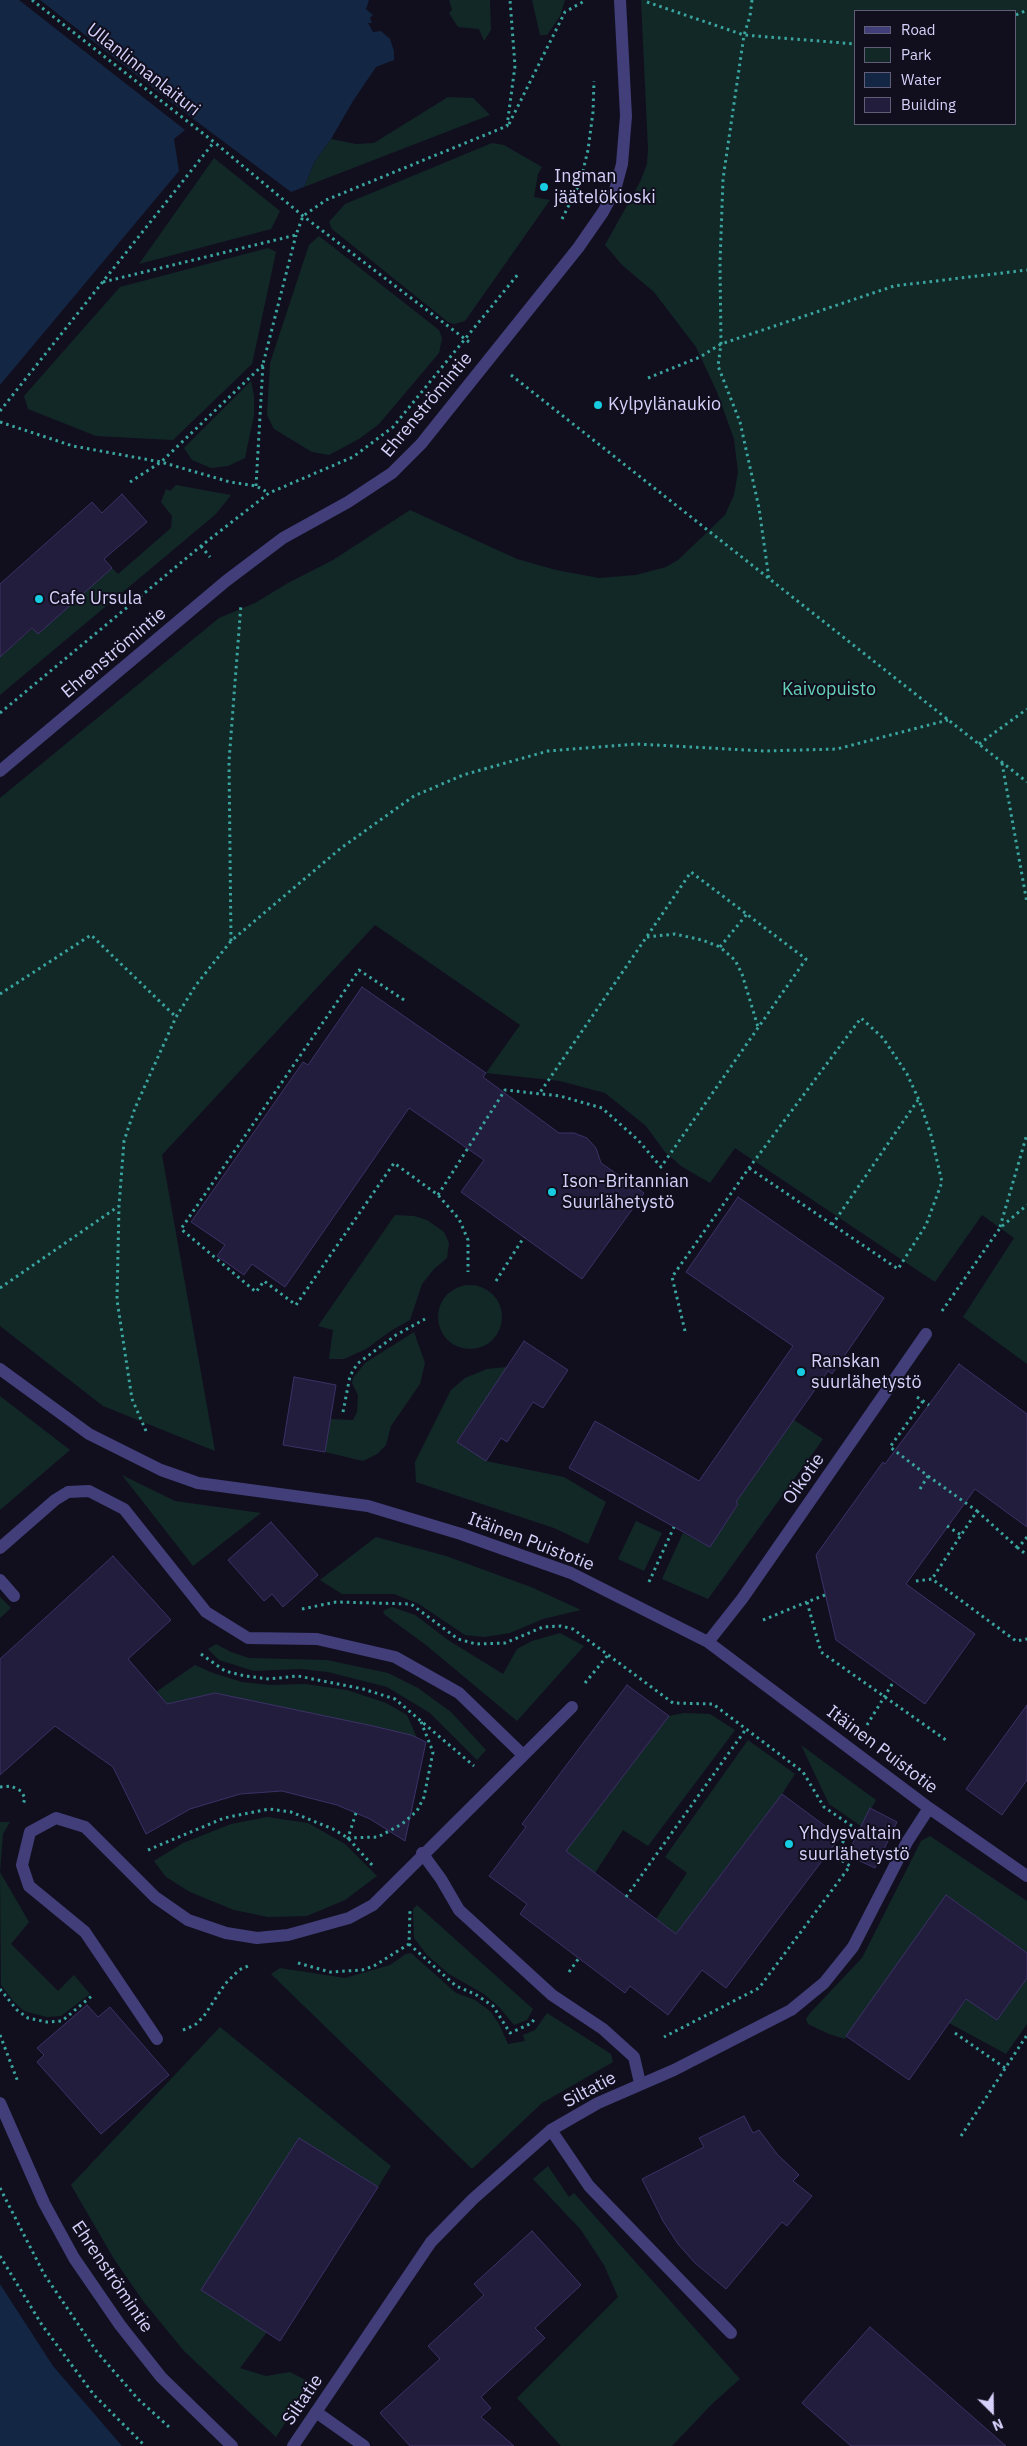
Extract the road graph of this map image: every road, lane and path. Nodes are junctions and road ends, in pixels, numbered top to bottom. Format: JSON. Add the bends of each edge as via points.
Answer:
{"nodes":[{"id":1,"x":32,"y":0,"type":"edge"},
{"id":2,"x":510,"y":0,"type":"edge"},
{"id":3,"x":586,"y":0,"type":"edge"},
{"id":4,"x":620,"y":0,"type":"edge"},
{"id":5,"x":642,"y":0,"type":"edge"},
{"id":6,"x":752,"y":0,"type":"edge"},
{"id":7,"x":744,"y":34,"type":"junction"},
{"id":8,"x":854,"y":44,"type":"edge"},
{"id":9,"x":594,"y":79,"type":"dead end"},
{"id":10,"x":508,"y":126,"type":"junction"},
{"id":11,"x":214,"y":142,"type":"junction"},
{"id":12,"x":303,"y":216,"type":"junction"},
{"id":13,"x":557,"y":228,"type":"dead end"},
{"id":14,"x":296,"y":235,"type":"junction"},
{"id":15,"x":1027,"y":270,"type":"edge"},
{"id":16,"x":520,"y":272,"type":"dead end"},
{"id":17,"x":103,"y":282,"type":"junction"},
{"id":18,"x":464,"y":338,"type":"junction"},
{"id":19,"x":721,"y":344,"type":"junction"},
{"id":20,"x":489,"y":358,"type":"junction"},
{"id":21,"x":263,"y":364,"type":"junction"},
{"id":22,"x":648,"y":378,"type":"dead end"},
{"id":23,"x":0,"y":412,"type":"edge"},
{"id":24,"x":0,"y":422,"type":"edge"},
{"id":25,"x":161,"y":462,"type":"junction"},
{"id":26,"x":130,"y":482,"type":"dead end"},
{"id":27,"x":256,"y":486,"type":"junction"},
{"id":28,"x":269,"y":493,"type":"junction"},
{"id":29,"x":202,"y":546,"type":"junction"},
{"id":30,"x":769,"y":579,"type":"junction"},
{"id":31,"x":226,"y":581,"type":"junction"},
{"id":32,"x":1027,"y":709,"type":"edge"},
{"id":33,"x":0,"y":713,"type":"edge"},
{"id":34,"x":948,"y":720,"type":"junction"},
{"id":35,"x":978,"y":744,"type":"junction"},
{"id":36,"x":1002,"y":762,"type":"junction"},
{"id":37,"x":0,"y":771,"type":"edge"},
{"id":38,"x":1027,"y":782,"type":"edge"},
{"id":39,"x":1027,"y":903,"type":"edge"},
{"id":40,"x":747,"y":914,"type":"junction"},
{"id":41,"x":647,"y":937,"type":"junction"},
{"id":42,"x":231,"y":941,"type":"junction"},
{"id":43,"x":720,"y":947,"type":"junction"},
{"id":44,"x":0,"y":994,"type":"edge"},
{"id":45,"x":404,"y":1000,"type":"dead end"},
{"id":46,"x":176,"y":1017,"type":"junction"},
{"id":47,"x":758,"y":1028,"type":"junction"},
{"id":48,"x":539,"y":1094,"type":"junction"},
{"id":49,"x":918,"y":1100,"type":"junction"},
{"id":50,"x":1027,"y":1134,"type":"edge"},
{"id":51,"x":749,"y":1168,"type":"junction"},
{"id":52,"x":438,"y":1195,"type":"junction"},
{"id":53,"x":119,"y":1206,"type":"junction"},
{"id":54,"x":1027,"y":1206,"type":"edge"},
{"id":55,"x":832,"y":1225,"type":"junction"},
{"id":56,"x":1000,"y":1228,"type":"junction"},
{"id":57,"x":524,"y":1237,"type":"dead end"},
{"id":58,"x":468,"y":1272,"type":"dead end"},
{"id":59,"x":496,"y":1281,"type":"dead end"},
{"id":60,"x":0,"y":1288,"type":"edge"},
{"id":61,"x":426,"y":1319,"type":"dead end"},
{"id":62,"x":685,"y":1331,"type":"dead end"},
{"id":63,"x":926,"y":1334,"type":"joint"},
{"id":64,"x":0,"y":1369,"type":"edge"},
{"id":65,"x":923,"y":1401,"type":"dead end"},
{"id":66,"x":343,"y":1412,"type":"dead end"},
{"id":67,"x":161,"y":1470,"type":"junction"},
{"id":68,"x":928,"y":1476,"type":"junction"},
{"id":69,"x":920,"y":1489,"type":"dead end"},
{"id":70,"x":977,"y":1511,"type":"junction"},
{"id":71,"x":947,"y":1526,"type":"dead end"},
{"id":72,"x":674,"y":1527,"type":"dead end"},
{"id":73,"x":961,"y":1535,"type":"junction"},
{"id":74,"x":1027,"y":1537,"type":"edge"},
{"id":75,"x":0,"y":1548,"type":"edge"},
{"id":76,"x":1018,"y":1548,"type":"junction"},
{"id":77,"x":1027,"y":1555,"type":"edge"},
{"id":78,"x":932,"y":1579,"type":"junction"},
{"id":79,"x":0,"y":1580,"type":"edge"},
{"id":80,"x":916,"y":1581,"type":"dead end"},
{"id":81,"x":649,"y":1582,"type":"dead end"},
{"id":82,"x":825,"y":1595,"type":"dead end"},
{"id":83,"x":14,"y":1596,"type":"dead end"},
{"id":84,"x":807,"y":1602,"type":"junction"},
{"id":85,"x":296,"y":1610,"type":"dead end"},
{"id":86,"x":756,"y":1622,"type":"dead end"},
{"id":87,"x":1027,"y":1638,"type":"edge"},
{"id":88,"x":708,"y":1642,"type":"junction"},
{"id":89,"x":201,"y":1654,"type":"dead end"},
{"id":90,"x":608,"y":1655,"type":"junction"},
{"id":91,"x":894,"y":1681,"type":"dead end"},
{"id":92,"x":885,"y":1696,"type":"junction"},
{"id":93,"x":572,"y":1707,"type":"joint"},
{"id":94,"x":420,"y":1718,"type":"junction"},
{"id":95,"x":867,"y":1725,"type":"dead end"},
{"id":96,"x":746,"y":1728,"type":"junction"},
{"id":97,"x":946,"y":1740,"type":"dead end"},
{"id":98,"x":523,"y":1755,"type":"junction"},
{"id":99,"x":494,"y":1783,"type":"junction"},
{"id":100,"x":0,"y":1786,"type":"edge"},
{"id":101,"x":929,"y":1808,"type":"junction"},
{"id":102,"x":18,"y":1810,"type":"dead end"},
{"id":103,"x":356,"y":1814,"type":"dead end"},
{"id":104,"x":348,"y":1838,"type":"junction"},
{"id":105,"x":422,"y":1854,"type":"junction"},
{"id":106,"x":120,"y":1862,"type":"junction"},
{"id":107,"x":375,"y":1868,"type":"dead end"},
{"id":108,"x":1027,"y":1876,"type":"edge"},
{"id":109,"x":626,"y":1896,"type":"dead end"},
{"id":110,"x":410,"y":1905,"type":"dead end"},
{"id":111,"x":409,"y":1944,"type":"junction"},
{"id":112,"x":292,"y":1961,"type":"dead end"},
{"id":113,"x":254,"y":1963,"type":"dead end"},
{"id":114,"x":115,"y":1975,"type":"junction"},
{"id":115,"x":0,"y":1989,"type":"edge"},
{"id":116,"x":532,"y":2023,"type":"dead end"},
{"id":117,"x":179,"y":2032,"type":"dead end"},
{"id":118,"x":955,"y":2033,"type":"dead end"},
{"id":119,"x":1027,"y":2035,"type":"edge"},
{"id":120,"x":0,"y":2036,"type":"edge"},
{"id":121,"x":664,"y":2037,"type":"dead end"},
{"id":122,"x":157,"y":2039,"type":"dead end"},
{"id":123,"x":1005,"y":2068,"type":"junction"},
{"id":124,"x":640,"y":2084,"type":"junction"},
{"id":125,"x":20,"y":2086,"type":"dead end"},
{"id":126,"x":0,"y":2103,"type":"edge"},
{"id":127,"x":552,"y":2130,"type":"junction"},
{"id":128,"x":961,"y":2136,"type":"dead end"},
{"id":129,"x":0,"y":2256,"type":"edge"},
{"id":130,"x":731,"y":2333,"type":"dead end"},
{"id":131,"x":316,"y":2412,"type":"junction"},
{"id":132,"x":145,"y":2446,"type":"edge"},
{"id":133,"x":232,"y":2446,"type":"edge"},
{"id":134,"x":293,"y":2446,"type":"edge"},
{"id":135,"x":364,"y":2446,"type":"edge"}],
"edges":[{"from":1,"to":11,"type":"path","name":"Ullanlinnanlaituri"},
{"from":2,"to":10,"type":"path","via":[[515,66]]},
{"from":3,"to":10,"type":"path","via":[[565,12]]},
{"from":4,"to":20,"type":"street","name":"Ehrenströmintie","via":[[626,116],[622,164],[615,190],[578,248]]},
{"from":5,"to":7,"type":"path"},
{"from":6,"to":7,"type":"path"},
{"from":7,"to":8,"type":"path"},
{"from":7,"to":19,"type":"path","via":[[723,179]]},
{"from":9,"to":13,"type":"path","via":[[589,141],[580,183]]},
{"from":10,"to":12,"type":"path","via":[[326,200]]},
{"from":11,"to":12,"type":"path","name":"Ullanlinnanlaituri"},
{"from":11,"to":17,"type":"path"},
{"from":12,"to":14,"type":"path"},
{"from":12,"to":18,"type":"path","name":"Ullanlinnanlaituri"},
{"from":14,"to":17,"type":"path"},
{"from":14,"to":21,"type":"path"},
{"from":15,"to":19,"type":"path","via":[[894,286]]},
{"from":16,"to":18,"type":"path"},
{"from":17,"to":23,"type":"path"},
{"from":18,"to":20,"type":"path","name":"Ullanlinnanlaituri"},
{"from":18,"to":28,"type":"path","via":[[393,427],[353,457]]},
{"from":19,"to":22,"type":"path","via":[[700,357]]},
{"from":19,"to":30,"type":"path","via":[[718,366],[740,422],[759,508]]},
{"from":20,"to":30,"type":"path","name":"Ullanlinnanlaituri"},
{"from":20,"to":31,"type":"street","name":"Ehrenströmintie","via":[[421,444],[392,473],[283,538]]},
{"from":21,"to":25,"type":"path"},
{"from":21,"to":27,"type":"path"},
{"from":24,"to":25,"type":"path","via":[[72,446]]},
{"from":25,"to":26,"type":"path"},
{"from":25,"to":27,"type":"path"},
{"from":27,"to":28,"type":"path"},
{"from":28,"to":29,"type":"path"},
{"from":29,"to":31,"type":"path"},
{"from":29,"to":33,"type":"path"},
{"from":30,"to":34,"type":"path","name":"Ullanlinnanlaituri"},
{"from":31,"to":37,"type":"street","name":"Ehrenströmintie"},
{"from":31,"to":42,"type":"path","via":[[242,606],[229,761]]},
{"from":32,"to":35,"type":"path"},
{"from":34,"to":35,"type":"path","name":"Ullanlinnanlaituri"},
{"from":34,"to":42,"type":"path","via":[[837,749],[764,751],[637,744],[548,751],[463,775],[414,796],[340,848]]},
{"from":35,"to":36,"type":"path","name":"Ullanlinnanlaituri"},
{"from":36,"to":38,"type":"path","name":"Ullanlinnanlaituri"},
{"from":36,"to":39,"type":"path"},
{"from":40,"to":41,"type":"path","via":[[691,872]]},
{"from":40,"to":43,"type":"path"},
{"from":40,"to":47,"type":"path","via":[[806,959]]},
{"from":41,"to":43,"type":"path","via":[[675,934]]},
{"from":41,"to":48,"type":"path"},
{"from":42,"to":46,"type":"path","via":[[196,985]]},
{"from":43,"to":47,"type":"path","via":[[735,960],[742,974]]},
{"from":44,"to":46,"type":"path","via":[[91,936]]},
{"from":45,"to":52,"type":"path","via":[[359,970],[181,1229],[256,1292],[264,1282],[296,1305],[394,1163]]},
{"from":46,"to":53,"type":"path","via":[[124,1141]]},
{"from":47,"to":48,"type":"path","via":[[661,1168],[638,1140],[602,1108],[560,1096]]},
{"from":48,"to":52,"type":"path","via":[[505,1090]]},
{"from":49,"to":51,"type":"path","via":[[907,1074],[883,1038],[861,1018]]},
{"from":49,"to":55,"type":"path"},
{"from":49,"to":55,"type":"path","via":[[931,1135],[942,1182],[926,1225],[898,1269]]},
{"from":50,"to":56,"type":"path"},
{"from":51,"to":55,"type":"path"},
{"from":51,"to":62,"type":"path","via":[[672,1277]]},
{"from":52,"to":58,"type":"path","via":[[459,1219],[468,1240]]},
{"from":53,"to":60,"type":"path"},
{"from":53,"to":67,"type":"path","via":[[117,1300],[132,1399]]},
{"from":54,"to":56,"type":"path"},
{"from":56,"to":63,"type":"path"},
{"from":57,"to":59,"type":"path"},
{"from":61,"to":66,"type":"path","via":[[396,1335],[357,1364],[350,1376]]},
{"from":63,"to":88,"type":"street","name":"Oikotie","via":[[742,1599]]},
{"from":64,"to":67,"type":"street","name":"Itäinen Puistotie","via":[[89,1434]]},
{"from":65,"to":68,"type":"path","via":[[890,1447]]},
{"from":67,"to":88,"type":"street","name":"Itäinen Puistotie","via":[[198,1483],[368,1506],[461,1534],[572,1573]]},
{"from":68,"to":69,"type":"path"},
{"from":68,"to":70,"type":"path"},
{"from":70,"to":73,"type":"path"},
{"from":70,"to":76,"type":"path"},
{"from":71,"to":73,"type":"path"},
{"from":72,"to":81,"type":"path"},
{"from":73,"to":78,"type":"path"},
{"from":74,"to":76,"type":"path"},
{"from":75,"to":98,"type":"street","via":[[55,1500],[68,1492],[89,1492],[124,1509],[206,1612],[248,1638],[317,1639],[395,1657],[459,1693]]},
{"from":76,"to":77,"type":"path"},
{"from":78,"to":80,"type":"path"},
{"from":78,"to":87,"type":"path","via":[[1016,1641]]},
{"from":79,"to":83,"type":"street"},
{"from":82,"to":84,"type":"path"},
{"from":84,"to":86,"type":"path"},
{"from":84,"to":92,"type":"path","via":[[821,1652]]},
{"from":85,"to":90,"type":"path","via":[[336,1602],[410,1604],[458,1639],[476,1644],[506,1643],[543,1627],[561,1626],[573,1629]]},
{"from":88,"to":101,"type":"street","name":"Itäinen Puistotie"},
{"from":89,"to":94,"type":"path","via":[[225,1670],[245,1676],[298,1676],[363,1689],[395,1699]]},
{"from":90,"to":93,"type":"path","via":[[578,1691]]},
{"from":90,"to":96,"type":"path","via":[[673,1703],[713,1704]]},
{"from":91,"to":92,"type":"path"},
{"from":92,"to":95,"type":"path"},
{"from":92,"to":97,"type":"path"},
{"from":93,"to":98,"type":"street"},
{"from":94,"to":99,"type":"path"},
{"from":94,"to":104,"type":"path","via":[[433,1752],[424,1797],[417,1811],[378,1837]]},
{"from":96,"to":109,"type":"path"},
{"from":96,"to":121,"type":"path","via":[[803,1772],[824,1807],[852,1826],[835,1856],[850,1866],[759,1988]]},
{"from":98,"to":99,"type":"street"},
{"from":99,"to":105,"type":"street"},
{"from":100,"to":102,"type":"path","via":[[11,1786],[21,1791],[25,1798]]},
{"from":101,"to":108,"type":"street","name":"Itäinen Puistotie"},
{"from":101,"to":124,"type":"street","name":"Siltatie","via":[[907,1842],[853,1947],[824,1983],[790,2010]]},
{"from":103,"to":104,"type":"path"},
{"from":104,"to":106,"type":"path","via":[[309,1818],[269,1809],[224,1818]]},
{"from":104,"to":107,"type":"path"},
{"from":105,"to":106,"type":"street","via":[[373,1905],[349,1918],[288,1936],[257,1938],[226,1933],[188,1920],[154,1897]]},
{"from":105,"to":124,"type":"street","via":[[459,1910],[552,1995],[603,2029],[634,2057]]},
{"from":106,"to":114,"type":"street","via":[[85,1827],[56,1818],[30,1832],[22,1865],[29,1886],[85,1932]]},
{"from":110,"to":111,"type":"path"},
{"from":111,"to":112,"type":"path","via":[[362,1970],[330,1972]]},
{"from":111,"to":116,"type":"path","via":[[456,1986],[493,2006],[510,2033]]},
{"from":113,"to":117,"type":"path","via":[[228,1980],[195,2025]]},
{"from":114,"to":115,"type":"path","via":[[62,2020],[46,2022],[28,2018],[16,2010]]},
{"from":114,"to":122,"type":"street"},
{"from":118,"to":123,"type":"path"},
{"from":119,"to":123,"type":"path"},
{"from":120,"to":125,"type":"path"},
{"from":123,"to":128,"type":"path"},
{"from":124,"to":127,"type":"street","name":"Siltatie","via":[[598,2103]]},
{"from":126,"to":133,"type":"street","name":"Ehrenströmintie","via":[[44,2203],[84,2273],[120,2326],[161,2377]]},
{"from":127,"to":130,"type":"street","via":[[589,2186]]},
{"from":127,"to":131,"type":"street","name":"Siltatie","via":[[473,2199],[432,2242]]},
{"from":129,"to":132,"type":"path","via":[[42,2325],[94,2395]]},
{"from":131,"to":134,"type":"street","name":"Siltatie"},
{"from":131,"to":135,"type":"street"}]}
